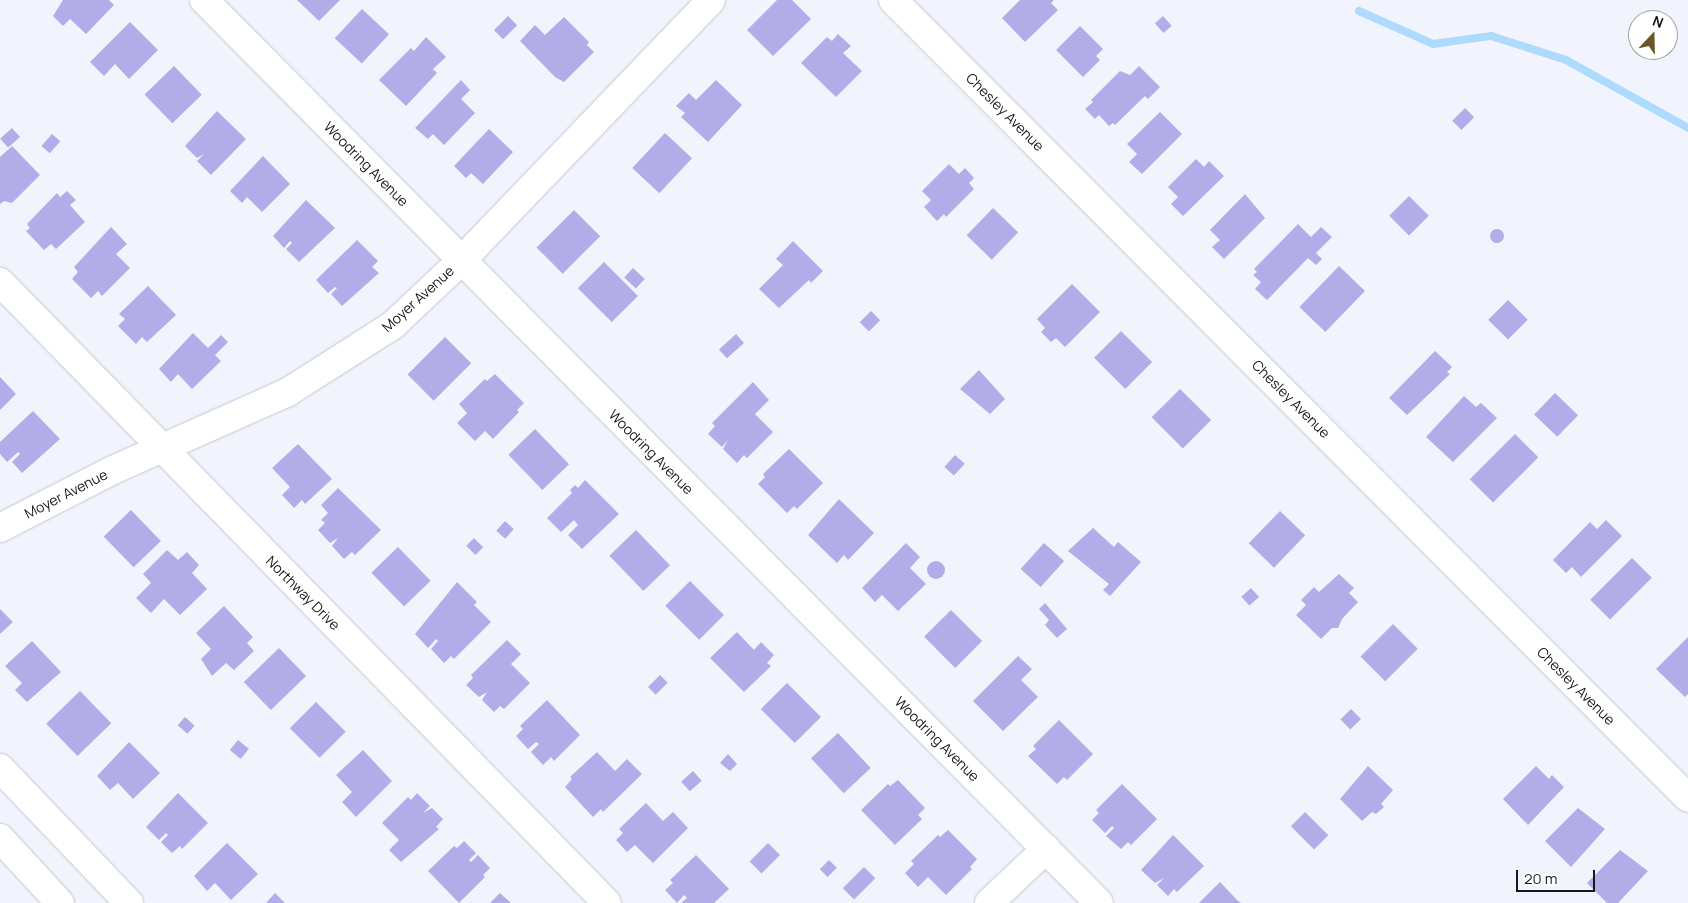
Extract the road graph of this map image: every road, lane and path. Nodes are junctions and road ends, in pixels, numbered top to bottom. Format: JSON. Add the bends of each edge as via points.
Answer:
{"nodes":[{"id":1,"x":204,"y":0,"type":"edge"},
{"id":2,"x":710,"y":0,"type":"edge"},
{"id":3,"x":893,"y":0,"type":"edge"},
{"id":4,"x":461,"y":261,"type":"junction"},
{"id":5,"x":0,"y":282,"type":"edge"},
{"id":6,"x":162,"y":451,"type":"junction"},
{"id":7,"x":0,"y":528,"type":"edge"},
{"id":8,"x":0,"y":768,"type":"edge"},
{"id":9,"x":1688,"y":798,"type":"edge"},
{"id":10,"x":0,"y":838,"type":"edge"},
{"id":11,"x":1046,"y":849,"type":"junction"},
{"id":12,"x":60,"y":903,"type":"edge"},
{"id":13,"x":129,"y":903,"type":"edge"},
{"id":14,"x":607,"y":903,"type":"edge"},
{"id":15,"x":990,"y":903,"type":"edge"},
{"id":16,"x":1099,"y":903,"type":"edge"}],
"edges":[{"from":1,"to":4,"type":"street","name":"Woodring Avenue"},
{"from":2,"to":4,"type":"street","name":"Moyer Avenue"},
{"from":3,"to":9,"type":"street","name":"Chesley Avenue"},
{"from":4,"to":6,"type":"street","name":"Moyer Avenue","via":[[393,325],[328,368],[288,392]]},
{"from":4,"to":11,"type":"street","name":"Woodring Avenue"},
{"from":5,"to":6,"type":"street","name":"Northway Drive"},
{"from":6,"to":7,"type":"street","name":"Moyer Avenue","via":[[104,474]]},
{"from":6,"to":14,"type":"street","name":"Northway Drive"},
{"from":8,"to":13,"type":"street"},
{"from":10,"to":12,"type":"street"},
{"from":11,"to":15,"type":"street"},
{"from":11,"to":16,"type":"street","name":"Woodring Avenue"}]}
